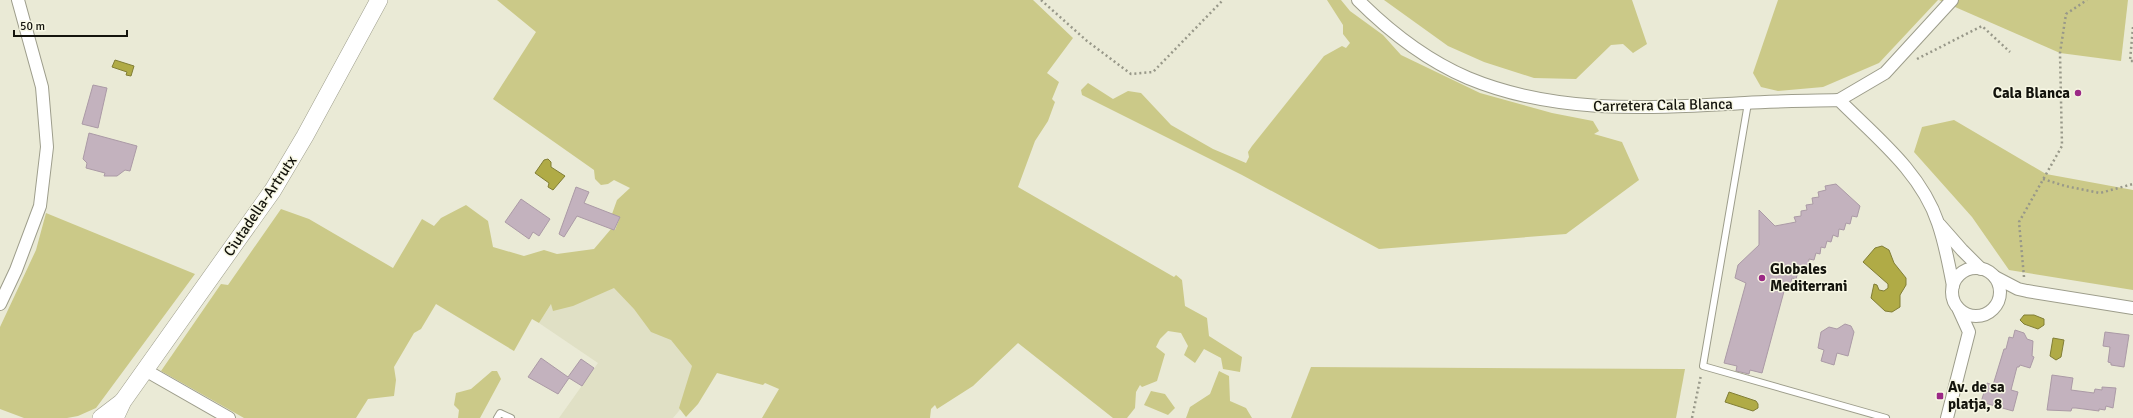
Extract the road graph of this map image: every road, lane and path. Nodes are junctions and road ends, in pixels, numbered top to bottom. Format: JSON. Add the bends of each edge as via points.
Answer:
{"nodes":[{"id":1,"x":18,"y":0,"type":"edge"},
{"id":2,"x":379,"y":0,"type":"edge"},
{"id":3,"x":1041,"y":0,"type":"edge"},
{"id":4,"x":1223,"y":0,"type":"edge"},
{"id":5,"x":1358,"y":0,"type":"edge"},
{"id":6,"x":1952,"y":0,"type":"edge"},
{"id":7,"x":2087,"y":0,"type":"edge"},
{"id":8,"x":2133,"y":27,"type":"edge"},
{"id":9,"x":2010,"y":52,"type":"dead end"},
{"id":10,"x":1914,"y":60,"type":"dead end"},
{"id":11,"x":2133,"y":61,"type":"edge"},
{"id":12,"x":1839,"y":100,"type":"junction"},
{"id":13,"x":1748,"y":103,"type":"junction"},
{"id":14,"x":2044,"y":179,"type":"junction"},
{"id":15,"x":2133,"y":184,"type":"edge"},
{"id":16,"x":1938,"y":223,"type":"junction"},
{"id":17,"x":1981,"y":269,"type":"junction"},
{"id":18,"x":1995,"y":277,"type":"junction"},
{"id":19,"x":2024,"y":278,"type":"dead end"},
{"id":20,"x":1952,"y":286,"type":"junction"},
{"id":21,"x":0,"y":304,"type":"edge"},
{"id":22,"x":2133,"y":308,"type":"edge"},
{"id":23,"x":1959,"y":310,"type":"junction"},
{"id":24,"x":1703,"y":366,"type":"junction"},
{"id":25,"x":145,"y":370,"type":"junction"},
{"id":26,"x":124,"y":401,"type":"junction"},
{"id":27,"x":101,"y":418,"type":"edge"},
{"id":28,"x":115,"y":418,"type":"edge"},
{"id":29,"x":229,"y":418,"type":"edge"},
{"id":30,"x":497,"y":418,"type":"edge"},
{"id":31,"x":511,"y":418,"type":"edge"},
{"id":32,"x":1692,"y":418,"type":"edge"},
{"id":33,"x":1886,"y":418,"type":"edge"},
{"id":34,"x":1947,"y":418,"type":"edge"}],
"edges":[{"from":1,"to":21,"type":"street","via":[[42,87],[48,147],[40,206]]},
{"from":2,"to":25,"type":"main road","name":"Ciutadella-Artrutx","via":[[273,190]]},
{"from":3,"to":4,"type":"path","via":[[1087,41],[1131,74],[1153,72]]},
{"from":5,"to":13,"type":"street","name":"Carretera Cala Blanca","via":[[1410,45],[1467,77],[1497,89],[1573,105],[1638,108]]},
{"from":6,"to":12,"type":"street","via":[[1885,72]]},
{"from":7,"to":14,"type":"path","via":[[2066,14],[2060,53],[2062,146]]},
{"from":8,"to":11,"type":"path","via":[[2130,61]]},
{"from":9,"to":10,"type":"path","via":[[1982,26]]},
{"from":12,"to":13,"type":"street","name":"Carretera Cala Blanca"},
{"from":12,"to":16,"type":"street","via":[[1885,144],[1916,180]]},
{"from":13,"to":24,"type":"lane"},
{"from":14,"to":15,"type":"path","via":[[2064,186],[2100,192]]},
{"from":14,"to":19,"type":"path","via":[[2019,222]]},
{"from":16,"to":17,"type":"street"},
{"from":16,"to":20,"type":"street"},
{"from":17,"to":18,"type":"street"},
{"from":17,"to":20,"type":"street","via":[[1966,270],[1959,274]]},
{"from":18,"to":22,"type":"street","via":[[2018,289]]},
{"from":18,"to":23,"type":"street","via":[[2000,292],[1998,300],[1989,312],[1974,316]]},
{"from":20,"to":23,"type":"street","via":[[1952,296]]},
{"from":23,"to":34,"type":"street","via":[[1969,332]]},
{"from":24,"to":32,"type":"path"},
{"from":24,"to":33,"type":"lane"},
{"from":25,"to":26,"type":"main road","name":"Ciutadella-Artrutx"},
{"from":25,"to":29,"type":"street"},
{"from":26,"to":27,"type":"main road"},
{"from":26,"to":28,"type":"main road"},
{"from":30,"to":31,"type":"lane","via":[[500,413]]}]}
